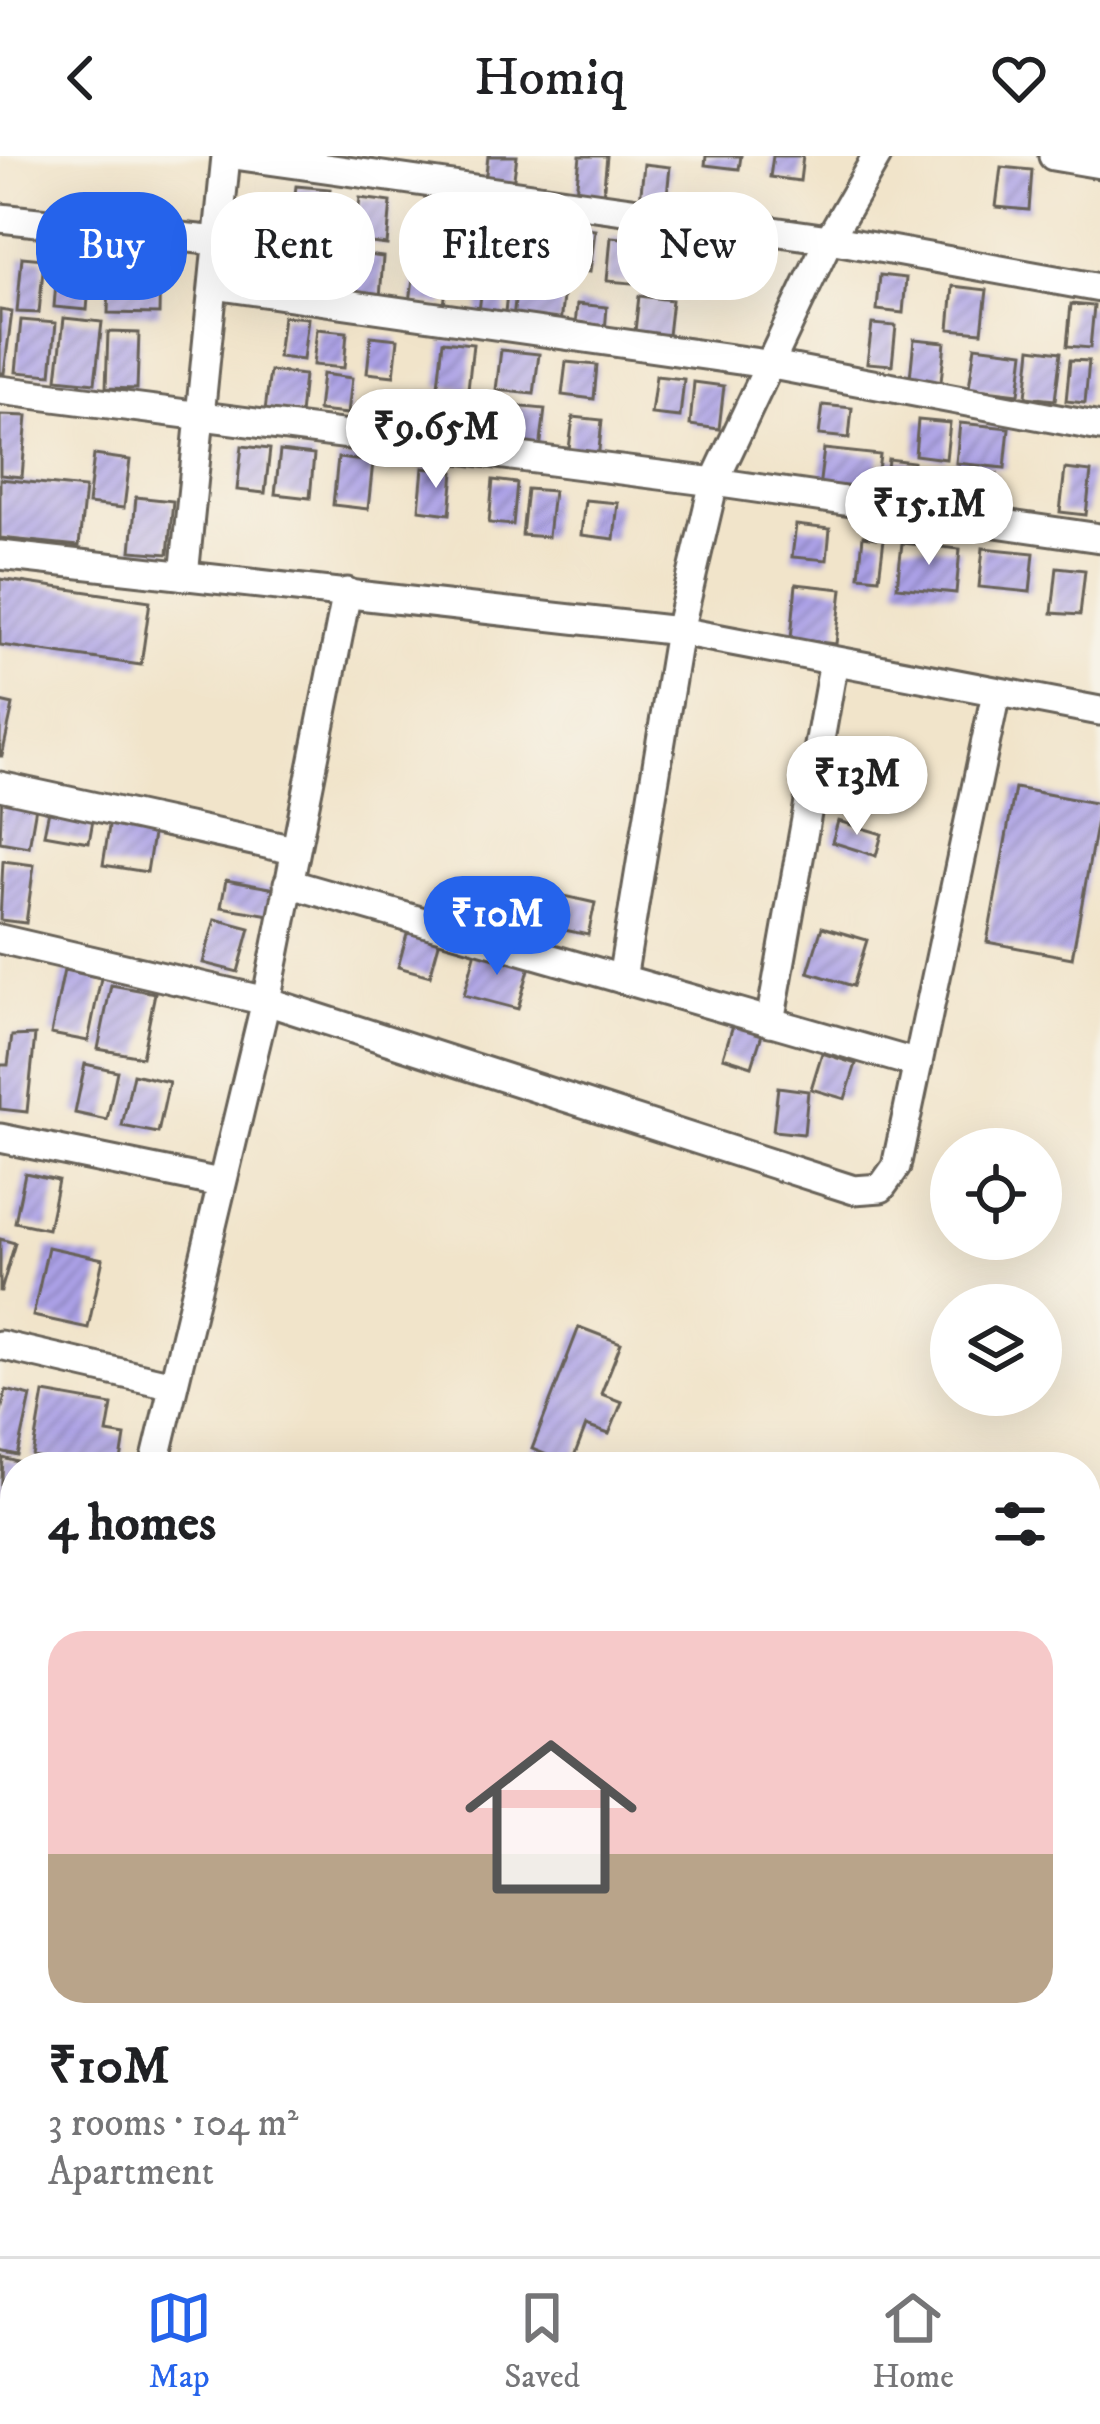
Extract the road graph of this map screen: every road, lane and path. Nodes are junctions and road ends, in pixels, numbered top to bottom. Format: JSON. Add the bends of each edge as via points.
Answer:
{"nodes":[{"id":1,"x":226,"y":156,"type":"edge"},
{"id":2,"x":241,"y":156,"type":"edge"},
{"id":3,"x":877,"y":156,"type":"edge"},
{"id":4,"x":1053,"y":156,"type":"edge"},
{"id":5,"x":1100,"y":164,"type":"edge"},
{"id":6,"x":223,"y":192,"type":"edge"},
{"id":7,"x":0,"y":218,"type":"edge"},
{"id":8,"x":829,"y":239,"type":"junction"},
{"id":9,"x":211,"y":240,"type":"edge"},
{"id":10,"x":1100,"y":288,"type":"edge"},
{"id":11,"x":212,"y":300,"type":"edge"},
{"id":12,"x":319,"y":300,"type":"edge"},
{"id":13,"x":767,"y":364,"type":"junction"},
{"id":14,"x":0,"y":391,"type":"edge"},
{"id":15,"x":201,"y":414,"type":"junction"},
{"id":16,"x":1100,"y":427,"type":"edge"},
{"id":17,"x":714,"y":482,"type":"junction"},
{"id":18,"x":1100,"y":538,"type":"edge"},
{"id":19,"x":0,"y":555,"type":"edge"},
{"id":20,"x":184,"y":576,"type":"junction"},
{"id":21,"x":347,"y":592,"type":"junction"},
{"id":22,"x":679,"y":631,"type":"junction"},
{"id":23,"x":834,"y":661,"type":"junction"},
{"id":24,"x":997,"y":693,"type":"junction"},
{"id":25,"x":1100,"y":711,"type":"edge"},
{"id":26,"x":0,"y":787,"type":"edge"},
{"id":27,"x":294,"y":850,"type":"junction"},
{"id":28,"x":288,"y":883,"type":"junction"},
{"id":29,"x":0,"y":939,"type":"edge"},
{"id":30,"x":622,"y":979,"type":"junction"},
{"id":31,"x":266,"y":1000,"type":"junction"},
{"id":32,"x":770,"y":1022,"type":"junction"},
{"id":33,"x":918,"y":1064,"type":"junction"},
{"id":34,"x":0,"y":1138,"type":"edge"},
{"id":35,"x":220,"y":1183,"type":"junction"},
{"id":36,"x":0,"y":1345,"type":"edge"},
{"id":37,"x":172,"y":1385,"type":"junction"},
{"id":38,"x":157,"y":1452,"type":"edge"}],
"edges":[{"from":1,"to":6,"type":"street"},
{"from":2,"to":8,"type":"street"},
{"from":3,"to":8,"type":"street"},
{"from":4,"to":5,"type":"street"},
{"from":7,"to":9,"type":"street"},
{"from":8,"to":10,"type":"street"},
{"from":8,"to":13,"type":"street"},
{"from":11,"to":15,"type":"street"},
{"from":12,"to":13,"type":"street"},
{"from":13,"to":16,"type":"street"},
{"from":13,"to":17,"type":"street"},
{"from":14,"to":15,"type":"street"},
{"from":15,"to":17,"type":"street"},
{"from":15,"to":20,"type":"street"},
{"from":17,"to":18,"type":"street"},
{"from":17,"to":22,"type":"street"},
{"from":19,"to":20,"type":"street"},
{"from":20,"to":21,"type":"street"},
{"from":21,"to":22,"type":"street"},
{"from":21,"to":27,"type":"street"},
{"from":22,"to":23,"type":"street"},
{"from":22,"to":30,"type":"street"},
{"from":23,"to":24,"type":"street"},
{"from":23,"to":32,"type":"street"},
{"from":24,"to":25,"type":"street"},
{"from":24,"to":33,"type":"street"},
{"from":26,"to":27,"type":"street"},
{"from":27,"to":28,"type":"street"},
{"from":28,"to":30,"type":"street"},
{"from":28,"to":31,"type":"street"},
{"from":29,"to":31,"type":"street"},
{"from":30,"to":32,"type":"street"},
{"from":31,"to":33,"type":"street","via":[[854,1190],[890,1179]]},
{"from":31,"to":35,"type":"street"},
{"from":32,"to":33,"type":"street"},
{"from":34,"to":35,"type":"street"},
{"from":35,"to":37,"type":"street"},
{"from":36,"to":37,"type":"street"},
{"from":37,"to":38,"type":"street"}]}
